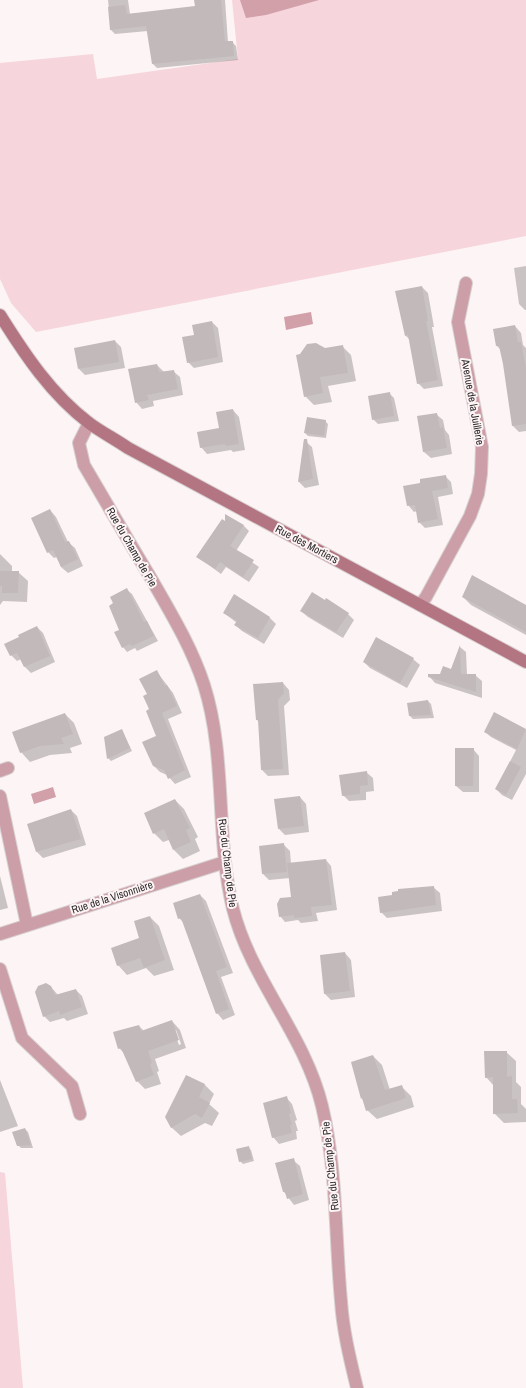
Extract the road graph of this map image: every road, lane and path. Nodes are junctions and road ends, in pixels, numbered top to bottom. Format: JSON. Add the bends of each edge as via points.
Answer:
{"nodes":[{"id":1,"x":466,"y":283,"type":"dead end"},
{"id":2,"x":0,"y":315,"type":"edge"},
{"id":3,"x":89,"y":423,"type":"junction"},
{"id":4,"x":420,"y":604,"type":"junction"},
{"id":5,"x":526,"y":662,"type":"edge"},
{"id":6,"x":0,"y":796,"type":"edge"},
{"id":7,"x":225,"y":862,"type":"junction"},
{"id":8,"x":27,"y":925,"type":"junction"},
{"id":9,"x":0,"y":934,"type":"edge"},
{"id":10,"x":0,"y":969,"type":"edge"},
{"id":11,"x":80,"y":1114,"type":"dead end"},
{"id":12,"x":357,"y":1388,"type":"edge"}],
"edges":[{"from":1,"to":4,"type":"street","name":"Avenue de la Juillerie","via":[[458,322],[482,447],[481,474],[478,494],[470,516]]},
{"from":2,"to":3,"type":"street","name":"Rue des Mortiers","via":[[32,366],[55,392]]},
{"from":3,"to":4,"type":"street","name":"Rue des Mortiers","via":[[128,448]]},
{"from":3,"to":7,"type":"street","name":"Rue du Champ de Pie","via":[[79,443],[84,465],[168,609],[192,654],[205,687],[215,737]]},
{"from":4,"to":5,"type":"street","name":"Rue des Mortiers"},
{"from":6,"to":8,"type":"street"},
{"from":7,"to":8,"type":"street","name":"Rue de la Visonnière"},
{"from":7,"to":12,"type":"street","name":"Rue du Champ de Pie","via":[[233,910],[247,947],[295,1036],[322,1104],[329,1141],[341,1304],[347,1350]]},
{"from":8,"to":9,"type":"street","name":"Rue de la Visonnière"},
{"from":10,"to":11,"type":"street","via":[[22,1038],[72,1086]]}]}
